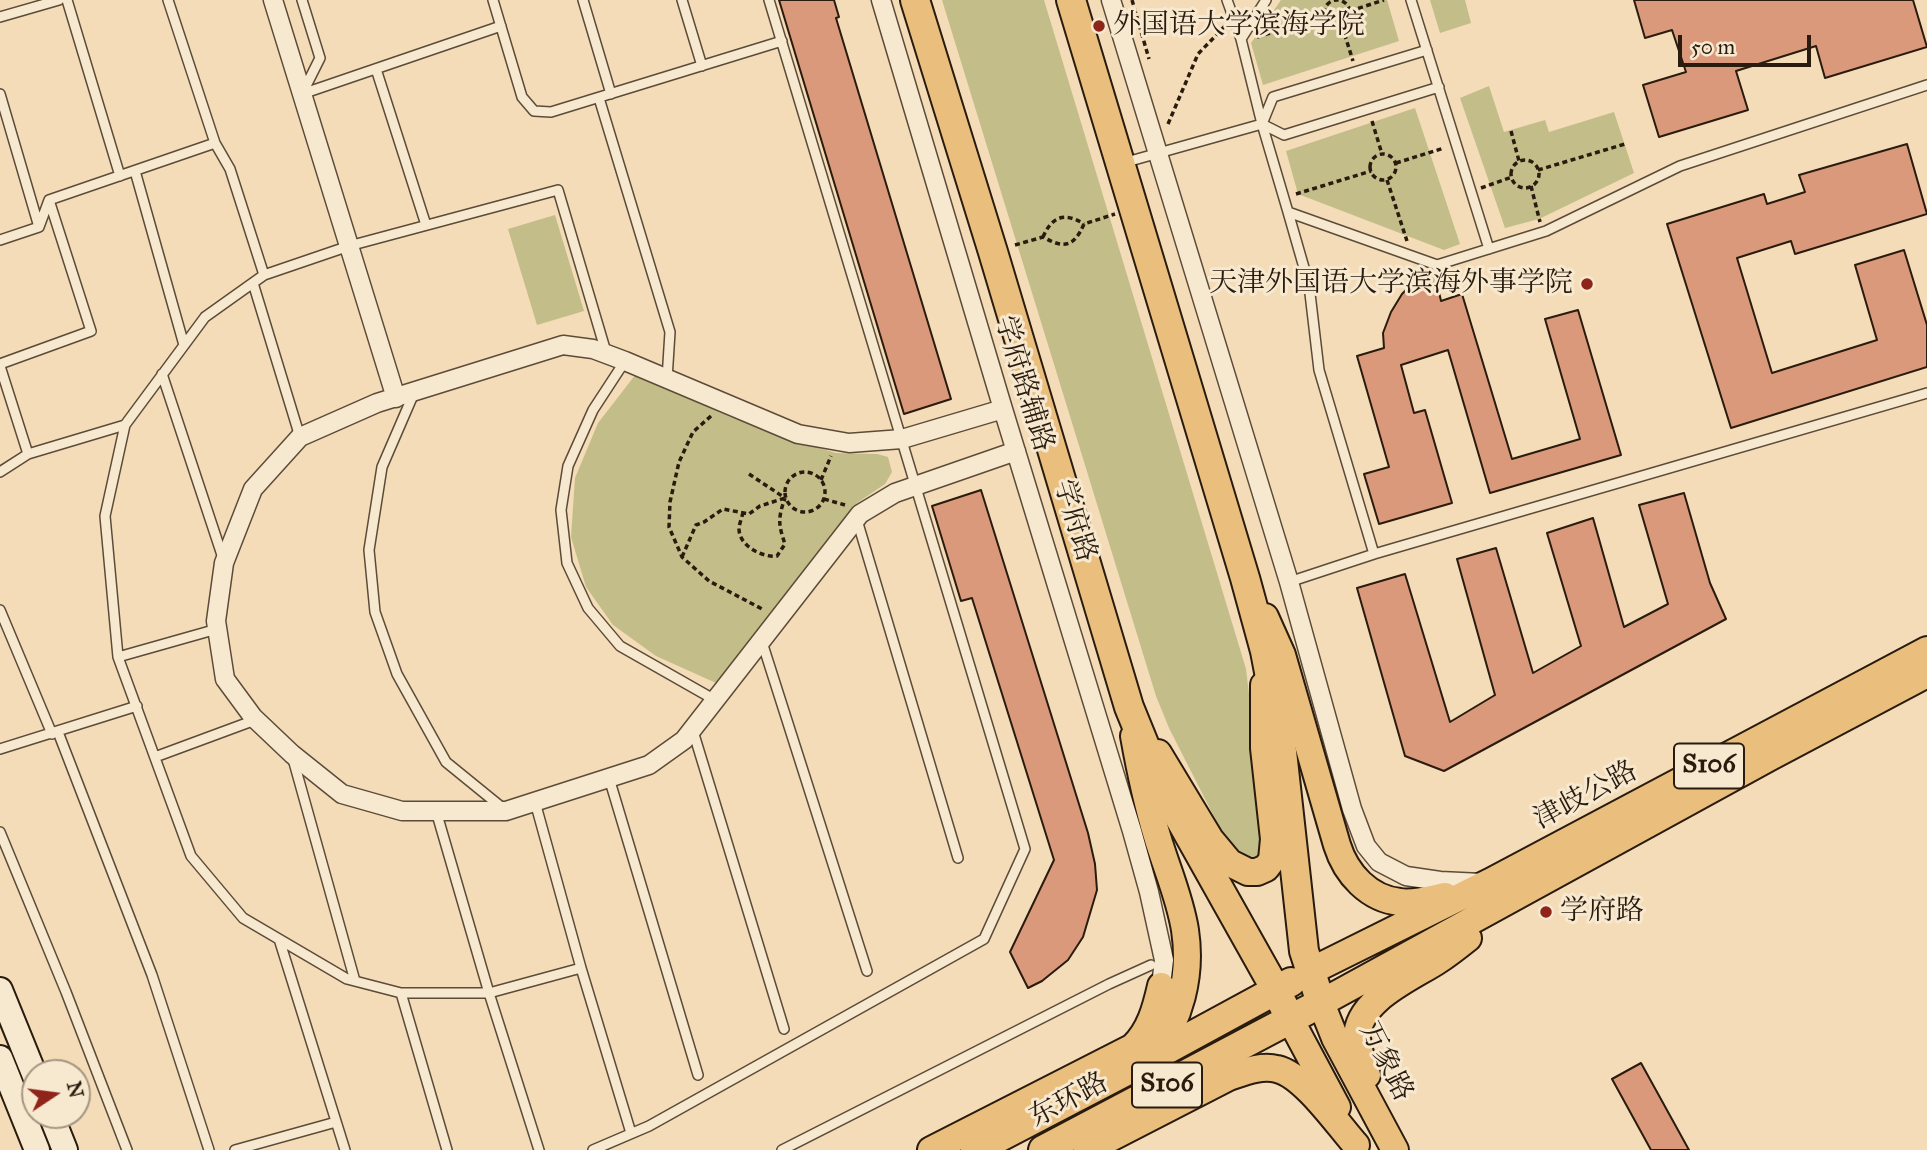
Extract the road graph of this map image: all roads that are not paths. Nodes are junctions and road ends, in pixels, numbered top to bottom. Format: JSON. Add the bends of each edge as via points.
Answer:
{"nodes":[{"id":1,"x":59,"y":0,"type":"edge"},
{"id":2,"x":67,"y":0,"type":"edge"},
{"id":3,"x":168,"y":0,"type":"edge"},
{"id":4,"x":273,"y":0,"type":"edge"},
{"id":5,"x":302,"y":0,"type":"edge"},
{"id":6,"x":493,"y":0,"type":"edge"},
{"id":7,"x":583,"y":0,"type":"edge"},
{"id":8,"x":682,"y":0,"type":"edge"},
{"id":9,"x":769,"y":0,"type":"edge"},
{"id":10,"x":881,"y":0,"type":"edge"},
{"id":11,"x":915,"y":0,"type":"edge"},
{"id":12,"x":1071,"y":0,"type":"edge"},
{"id":13,"x":1111,"y":0,"type":"edge"},
{"id":14,"x":1227,"y":0,"type":"edge"},
{"id":15,"x":1266,"y":0,"type":"edge"},
{"id":16,"x":1411,"y":0,"type":"edge"},
{"id":17,"x":0,"y":17,"type":"edge"},
{"id":18,"x":501,"y":26,"type":"junction"},
{"id":19,"x":1241,"y":38,"type":"junction"},
{"id":20,"x":782,"y":41,"type":"junction"},
{"id":21,"x":1427,"y":50,"type":"junction"},
{"id":22,"x":702,"y":66,"type":"junction"},
{"id":23,"x":376,"y":69,"type":"junction"},
{"id":24,"x":1927,"y":85,"type":"edge"},
{"id":25,"x":1438,"y":87,"type":"junction"},
{"id":26,"x":0,"y":94,"type":"edge"},
{"id":27,"x":302,"y":94,"type":"junction"},
{"id":28,"x":611,"y":94,"type":"junction"},
{"id":29,"x":599,"y":98,"type":"junction"},
{"id":30,"x":1262,"y":124,"type":"junction"},
{"id":31,"x":215,"y":143,"type":"junction"},
{"id":32,"x":1158,"y":153,"type":"junction"},
{"id":33,"x":1121,"y":164,"type":"junction"},
{"id":34,"x":135,"y":171,"type":"junction"},
{"id":35,"x":120,"y":176,"type":"junction"},
{"id":36,"x":49,"y":200,"type":"junction"},
{"id":37,"x":1289,"y":212,"type":"junction"},
{"id":38,"x":426,"y":225,"type":"junction"},
{"id":39,"x":39,"y":227,"type":"junction"},
{"id":40,"x":0,"y":240,"type":"edge"},
{"id":41,"x":349,"y":246,"type":"junction"},
{"id":42,"x":1489,"y":249,"type":"junction"},
{"id":43,"x":264,"y":275,"type":"junction"},
{"id":44,"x":254,"y":282,"type":"junction"},
{"id":45,"x":184,"y":345,"type":"junction"},
{"id":46,"x":607,"y":354,"type":"junction"},
{"id":47,"x":625,"y":360,"type":"junction"},
{"id":48,"x":0,"y":365,"type":"edge"},
{"id":49,"x":162,"y":374,"type":"junction"},
{"id":50,"x":667,"y":379,"type":"junction"},
{"id":51,"x":414,"y":391,"type":"junction"},
{"id":52,"x":1927,"y":393,"type":"edge"},
{"id":53,"x":396,"y":398,"type":"junction"},
{"id":54,"x":1003,"y":409,"type":"junction"},
{"id":55,"x":125,"y":425,"type":"junction"},
{"id":56,"x":300,"y":437,"type":"junction"},
{"id":57,"x":902,"y":439,"type":"junction"},
{"id":58,"x":1016,"y":451,"type":"junction"},
{"id":59,"x":28,"y":454,"type":"junction"},
{"id":60,"x":0,"y":472,"type":"edge"},
{"id":61,"x":916,"y":486,"type":"junction"},
{"id":62,"x":856,"y":519,"type":"junction"},
{"id":63,"x":1374,"y":554,"type":"junction"},
{"id":64,"x":224,"y":563,"type":"junction"},
{"id":65,"x":1245,"y":578,"type":"junction"},
{"id":66,"x":1289,"y":582,"type":"junction"},
{"id":67,"x":0,"y":610,"type":"edge"},
{"id":68,"x":217,"y":629,"type":"junction"},
{"id":69,"x":761,"y":640,"type":"junction"},
{"id":70,"x":1927,"y":650,"type":"edge"},
{"id":71,"x":1265,"y":651,"type":"junction"},
{"id":72,"x":118,"y":657,"type":"junction"},
{"id":73,"x":1927,"y":674,"type":"edge"},
{"id":74,"x":715,"y":701,"type":"junction"},
{"id":75,"x":137,"y":706,"type":"junction"},
{"id":76,"x":1129,"y":707,"type":"junction"},
{"id":77,"x":256,"y":719,"type":"junction"},
{"id":78,"x":692,"y":729,"type":"junction"},
{"id":79,"x":55,"y":733,"type":"junction"},
{"id":80,"x":0,"y":750,"type":"edge"},
{"id":81,"x":292,"y":754,"type":"junction"},
{"id":82,"x":155,"y":757,"type":"junction"},
{"id":83,"x":609,"y":778,"type":"junction"},
{"id":84,"x":535,"y":802,"type":"junction"},
{"id":85,"x":436,"y":811,"type":"junction"},
{"id":86,"x":506,"y":811,"type":"junction"},
{"id":87,"x":0,"y":832,"type":"edge"},
{"id":88,"x":958,"y":858,"type":"dead end"},
{"id":89,"x":1496,"y":893,"type":"junction"},
{"id":90,"x":279,"y":939,"type":"junction"},
{"id":91,"x":581,"y":968,"type":"junction"},
{"id":92,"x":867,"y":971,"type":"dead end"},
{"id":93,"x":1309,"y":972,"type":"junction"},
{"id":94,"x":1156,"y":975,"type":"junction"},
{"id":95,"x":355,"y":981,"type":"junction"},
{"id":96,"x":0,"y":990,"type":"edge"},
{"id":97,"x":1276,"y":990,"type":"junction"},
{"id":98,"x":401,"y":993,"type":"junction"},
{"id":99,"x":489,"y":993,"type":"junction"},
{"id":100,"x":1321,"y":1003,"type":"junction"},
{"id":101,"x":1290,"y":1019,"type":"junction"},
{"id":102,"x":784,"y":1029,"type":"dead end"},
{"id":103,"x":1153,"y":1057,"type":"junction"},
{"id":104,"x":0,"y":1058,"type":"edge"},
{"id":105,"x":28,"y":1059,"type":"edge"},
{"id":106,"x":698,"y":1075,"type":"dead end"},
{"id":107,"x":336,"y":1122,"type":"junction"},
{"id":108,"x":57,"y":1129,"type":"edge"},
{"id":109,"x":631,"y":1133,"type":"junction"},
{"id":110,"x":1391,"y":1143,"type":"edge"},
{"id":111,"x":1358,"y":1148,"type":"edge"},
{"id":112,"x":37,"y":1150,"type":"edge"},
{"id":113,"x":65,"y":1150,"type":"edge"},
{"id":114,"x":127,"y":1150,"type":"edge"},
{"id":115,"x":209,"y":1150,"type":"edge"},
{"id":116,"x":235,"y":1150,"type":"edge"},
{"id":117,"x":345,"y":1150,"type":"edge"},
{"id":118,"x":447,"y":1150,"type":"edge"},
{"id":119,"x":539,"y":1150,"type":"edge"},
{"id":120,"x":593,"y":1150,"type":"edge"},
{"id":121,"x":782,"y":1150,"type":"edge"},
{"id":122,"x":931,"y":1150,"type":"edge"},
{"id":123,"x":975,"y":1150,"type":"edge"},
{"id":124,"x":1043,"y":1150,"type":"edge"},
{"id":125,"x":1087,"y":1150,"type":"edge"}],
"edges":[{"from":1,"to":17,"type":"lane"},
{"from":2,"to":35,"type":"lane"},
{"from":3,"to":31,"type":"lane"},
{"from":4,"to":27,"type":"street"},
{"from":5,"to":27,"type":"lane","via":[[320,58]]},
{"from":6,"to":18,"type":"lane"},
{"from":7,"to":28,"type":"lane"},
{"from":8,"to":22,"type":"lane"},
{"from":9,"to":20,"type":"lane"},
{"from":10,"to":54,"type":"street","name":"学府路辅路"},
{"from":11,"to":76,"type":"highway","name":"学府路"},
{"from":12,"to":33,"type":"highway"},
{"from":13,"to":32,"type":"street"},
{"from":14,"to":19,"type":"lane"},
{"from":15,"to":19,"type":"lane"},
{"from":16,"to":21,"type":"lane"},
{"from":18,"to":23,"type":"lane"},
{"from":18,"to":29,"type":"lane","via":[[522,97],[534,111],[551,113]]},
{"from":19,"to":30,"type":"lane"},
{"from":20,"to":22,"type":"lane"},
{"from":20,"to":57,"type":"lane"},
{"from":21,"to":25,"type":"lane"},
{"from":21,"to":30,"type":"lane","via":[[1273,97]]},
{"from":22,"to":28,"type":"lane"},
{"from":23,"to":27,"type":"lane"},
{"from":23,"to":38,"type":"lane"},
{"from":24,"to":42,"type":"lane","via":[[1680,166],[1543,232]]},
{"from":25,"to":30,"type":"lane","via":[[1284,135]]},
{"from":25,"to":42,"type":"lane"},
{"from":26,"to":39,"type":"lane"},
{"from":27,"to":41,"type":"street"},
{"from":28,"to":29,"type":"lane"},
{"from":29,"to":50,"type":"lane","via":[[670,332]]},
{"from":30,"to":32,"type":"lane"},
{"from":30,"to":37,"type":"lane"},
{"from":31,"to":34,"type":"lane"},
{"from":31,"to":43,"type":"lane","via":[[230,169]]},
{"from":32,"to":33,"type":"lane"},
{"from":32,"to":66,"type":"street"},
{"from":33,"to":65,"type":"highway"},
{"from":34,"to":35,"type":"lane"},
{"from":34,"to":45,"type":"lane"},
{"from":35,"to":36,"type":"lane"},
{"from":36,"to":39,"type":"lane"},
{"from":36,"to":48,"type":"lane","via":[[91,331]]},
{"from":37,"to":42,"type":"lane","via":[[1437,265]]},
{"from":37,"to":63,"type":"lane","via":[[1309,285],[1319,370]]},
{"from":38,"to":41,"type":"lane"},
{"from":38,"to":46,"type":"lane","via":[[558,190]]},
{"from":39,"to":40,"type":"lane"},
{"from":41,"to":43,"type":"lane"},
{"from":41,"to":53,"type":"street"},
{"from":43,"to":44,"type":"lane"},
{"from":44,"to":45,"type":"lane","via":[[205,317]]},
{"from":44,"to":56,"type":"lane"},
{"from":45,"to":49,"type":"lane"},
{"from":46,"to":47,"type":"street"},
{"from":46,"to":51,"type":"street","via":[[563,345]]},
{"from":47,"to":50,"type":"street"},
{"from":47,"to":74,"type":"lane","via":[[593,411],[568,466],[561,510],[567,563],[588,608],[620,646]]},
{"from":48,"to":59,"type":"lane"},
{"from":49,"to":55,"type":"lane"},
{"from":49,"to":64,"type":"lane"},
{"from":50,"to":57,"type":"street","via":[[798,434],[849,443]]},
{"from":51,"to":53,"type":"street"},
{"from":51,"to":86,"type":"lane","via":[[382,467],[369,550],[375,612],[397,674],[446,762]]},
{"from":52,"to":63,"type":"lane"},
{"from":53,"to":56,"type":"street"},
{"from":54,"to":57,"type":"street"},
{"from":54,"to":58,"type":"street","name":"学府路辅路"},
{"from":55,"to":59,"type":"lane"},
{"from":55,"to":72,"type":"lane","via":[[105,516]]},
{"from":56,"to":64,"type":"street","via":[[253,489]]},
{"from":57,"to":61,"type":"lane"},
{"from":58,"to":61,"type":"street"},
{"from":58,"to":94,"type":"street","name":"学府路辅路","via":[[1149,891],[1164,960]]},
{"from":59,"to":60,"type":"lane"},
{"from":61,"to":62,"type":"street","via":[[895,493]]},
{"from":61,"to":109,"type":"lane","via":[[1025,849],[984,939]]},
{"from":62,"to":69,"type":"street"},
{"from":62,"to":88,"type":"lane"},
{"from":63,"to":66,"type":"lane"},
{"from":64,"to":68,"type":"street"},
{"from":65,"to":71,"type":"highway"},
{"from":65,"to":89,"type":"main road","via":[[1282,655],[1341,856],[1358,882],[1380,897],[1400,902]]},
{"from":66,"to":89,"type":"street","via":[[1366,846],[1379,862],[1406,876]]},
{"from":67,"to":79,"type":"lane"},
{"from":68,"to":72,"type":"lane"},
{"from":68,"to":77,"type":"street","via":[[225,679]]},
{"from":69,"to":74,"type":"street"},
{"from":69,"to":92,"type":"lane"},
{"from":70,"to":89,"type":"main road","name":"津歧公路","number":"S106"},
{"from":71,"to":76,"type":"main road","via":[[1264,748],[1274,852],[1266,868],[1257,872],[1230,863],[1210,839]]},
{"from":71,"to":93,"type":"highway","via":[[1279,724]]},
{"from":72,"to":75,"type":"lane"},
{"from":73,"to":89,"type":"main road","name":"津歧公路","number":"S106"},
{"from":74,"to":78,"type":"street"},
{"from":75,"to":79,"type":"lane"},
{"from":75,"to":82,"type":"lane"},
{"from":76,"to":97,"type":"highway","name":"学府路","via":[[1171,803]]},
{"from":76,"to":103,"type":"main road","via":[[1147,805],[1181,912],[1187,952],[1179,1008]]},
{"from":77,"to":81,"type":"street"},
{"from":77,"to":82,"type":"lane"},
{"from":78,"to":83,"type":"street","via":[[649,765]]},
{"from":78,"to":102,"type":"lane"},
{"from":79,"to":80,"type":"lane"},
{"from":79,"to":115,"type":"lane","via":[[152,975]]},
{"from":81,"to":85,"type":"street","via":[[342,794],[402,811]]},
{"from":81,"to":95,"type":"lane"},
{"from":82,"to":90,"type":"lane","via":[[191,856],[243,918]]},
{"from":83,"to":84,"type":"street"},
{"from":83,"to":106,"type":"lane"},
{"from":84,"to":86,"type":"street"},
{"from":84,"to":91,"type":"lane"},
{"from":85,"to":86,"type":"street"},
{"from":85,"to":99,"type":"lane"},
{"from":87,"to":114,"type":"lane"},
{"from":89,"to":93,"type":"main road","name":"津歧公路","number":"S106"},
{"from":89,"to":100,"type":"main road","name":"津歧公路","number":"S106"},
{"from":89,"to":110,"type":"main road","via":[[1460,945],[1382,995],[1363,1017],[1357,1035],[1359,1050]]},
{"from":90,"to":95,"type":"lane"},
{"from":90,"to":107,"type":"lane"},
{"from":91,"to":99,"type":"lane"},
{"from":91,"to":109,"type":"lane"},
{"from":93,"to":97,"type":"highway","name":"东环路","number":"S106"},
{"from":93,"to":100,"type":"highway"},
{"from":94,"to":121,"type":"lane","via":[[1109,984]]},
{"from":94,"to":122,"type":"main road","via":[[1147,1031],[1133,1047]]},
{"from":95,"to":98,"type":"lane"},
{"from":96,"to":105,"type":"main road"},
{"from":97,"to":101,"type":"highway","name":"学府路"},
{"from":97,"to":103,"type":"highway","name":"东环路","number":"S106"},
{"from":98,"to":99,"type":"lane"},
{"from":98,"to":118,"type":"lane"},
{"from":99,"to":119,"type":"lane"},
{"from":100,"to":101,"type":"highway","name":"东环路","number":"S106"},
{"from":100,"to":110,"type":"main road","name":"万象路"},
{"from":101,"to":111,"type":"main road"},
{"from":101,"to":124,"type":"highway","name":"东环路","number":"S106"},
{"from":103,"to":123,"type":"highway","name":"东环路","number":"S106"},
{"from":104,"to":112,"type":"main road"},
{"from":107,"to":116,"type":"lane"},
{"from":107,"to":117,"type":"lane"},
{"from":108,"to":113,"type":"main road"},
{"from":109,"to":120,"type":"lane"},
{"from":111,"to":125,"type":"main road","via":[[1306,1087],[1288,1073],[1264,1068],[1228,1077]]}]}
